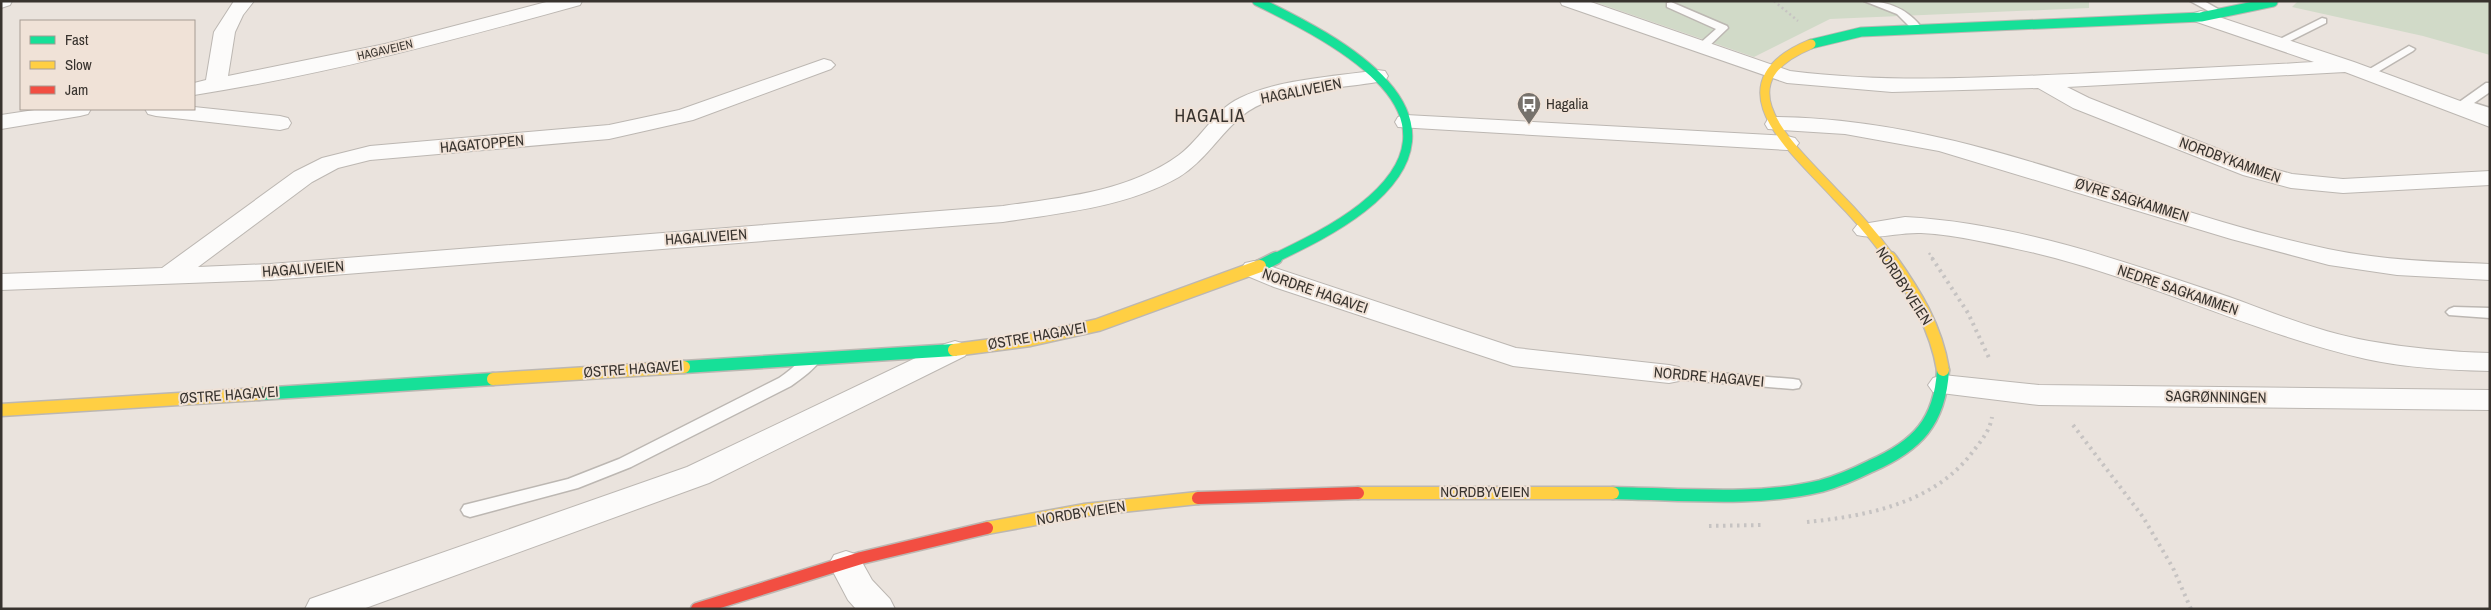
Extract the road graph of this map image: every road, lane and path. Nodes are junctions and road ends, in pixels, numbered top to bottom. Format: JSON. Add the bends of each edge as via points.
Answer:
{"nodes":[{"id":1,"x":245,"y":1,"type":"edge"},
{"id":2,"x":573,"y":1,"type":"edge"},
{"id":3,"x":1257,"y":1,"type":"edge"},
{"id":4,"x":1569,"y":1,"type":"edge"},
{"id":5,"x":1868,"y":1,"type":"edge"},
{"id":6,"x":2273,"y":2,"type":"edge"},
{"id":7,"x":1670,"y":5,"type":"dead end"},
{"id":8,"x":1903,"y":6,"type":"edge"},
{"id":9,"x":2206,"y":10,"type":"edge"},
{"id":10,"x":2322,"y":21,"type":"dead end"},
{"id":11,"x":1918,"y":28,"type":"junction"},
{"id":12,"x":2278,"y":43,"type":"junction"},
{"id":13,"x":1702,"y":47,"type":"junction"},
{"id":14,"x":2409,"y":49,"type":"dead end"},
{"id":15,"x":824,"y":65,"type":"dead end"},
{"id":16,"x":2347,"y":66,"type":"junction"},
{"id":17,"x":1771,"y":71,"type":"junction"},
{"id":18,"x":2367,"y":74,"type":"junction"},
{"id":19,"x":1377,"y":76,"type":"junction"},
{"id":20,"x":2042,"y":82,"type":"junction"},
{"id":21,"x":216,"y":86,"type":"junction"},
{"id":22,"x":2490,"y":86,"type":"edge"},
{"id":23,"x":195,"y":89,"type":"edge"},
{"id":24,"x":2462,"y":106,"type":"junction"},
{"id":25,"x":74,"y":110,"type":"edge"},
{"id":26,"x":164,"y":110,"type":"edge"},
{"id":27,"x":2490,"y":112,"type":"edge"},
{"id":28,"x":2490,"y":120,"type":"edge"},
{"id":29,"x":1,"y":122,"type":"edge"},
{"id":30,"x":1406,"y":122,"type":"junction"},
{"id":31,"x":280,"y":124,"type":"dead end"},
{"id":32,"x":1781,"y":134,"type":"junction"},
{"id":33,"x":2490,"y":178,"type":"edge"},
{"id":34,"x":1904,"y":225,"type":"junction"},
{"id":35,"x":1866,"y":230,"type":"junction"},
{"id":36,"x":1254,"y":269,"type":"junction"},
{"id":37,"x":2490,"y":272,"type":"edge"},
{"id":38,"x":167,"y":277,"type":"junction"},
{"id":39,"x":1,"y":282,"type":"edge"},
{"id":40,"x":2454,"y":312,"type":"dead end"},
{"id":41,"x":2490,"y":313,"type":"edge"},
{"id":42,"x":955,"y":350,"type":"junction"},
{"id":43,"x":814,"y":358,"type":"junction"},
{"id":44,"x":2490,"y":362,"type":"edge"},
{"id":45,"x":1669,"y":374,"type":"joint"},
{"id":46,"x":1792,"y":384,"type":"dead end"},
{"id":47,"x":1943,"y":384,"type":"junction"},
{"id":48,"x":1996,"y":391,"type":"junction"},
{"id":49,"x":2039,"y":395,"type":"junction"},
{"id":50,"x":2490,"y":400,"type":"edge"},
{"id":51,"x":1,"y":410,"type":"edge"},
{"id":52,"x":470,"y":510,"type":"dead end"},
{"id":53,"x":1800,"y":522,"type":"dead end"},
{"id":54,"x":1772,"y":525,"type":"dead end"},
{"id":55,"x":1706,"y":526,"type":"dead end"},
{"id":56,"x":846,"y":564,"type":"junction"},
{"id":57,"x":323,"y":609,"type":"edge"},
{"id":58,"x":697,"y":609,"type":"edge"},
{"id":59,"x":877,"y":609,"type":"edge"},
{"id":60,"x":2191,"y":609,"type":"edge"}],
"edges":[{"from":1,"to":21,"type":"street","via":[[232,15],[222,34]]},
{"from":2,"to":21,"type":"street","name":"HAGAVEIEN","via":[[409,44]]},
{"from":3,"to":19,"type":"street","name":"NORDRE HAGAVEI","via":[[1318,31]]},
{"from":4,"to":13,"type":"street"},
{"from":5,"to":8,"type":"lane"},
{"from":6,"to":9,"type":"street"},
{"from":7,"to":13,"type":"lane","via":[[1723,28]]},
{"from":8,"to":11,"type":"lane"},
{"from":9,"to":11,"type":"street"},
{"from":9,"to":12,"type":"street","name":"NORDBYKAMMEN"},
{"from":10,"to":12,"type":"lane"},
{"from":11,"to":17,"type":"street","via":[[1825,38],[1781,59]]},
{"from":12,"to":16,"type":"street","name":"NORDBYKAMMEN"},
{"from":13,"to":17,"type":"street"},
{"from":14,"to":18,"type":"lane"},
{"from":15,"to":38,"type":"street","name":"HAGATOPPEN","via":[[684,115],[609,132],[370,153],[330,163],[303,177]]},
{"from":16,"to":18,"type":"street","name":"NORDBYKAMMEN"},
{"from":16,"to":20,"type":"street","name":"NORDBYKAMMEN"},
{"from":17,"to":20,"type":"street","name":"NORDBYKAMMEN","via":[[1809,80],[1888,84]]},
{"from":17,"to":32,"type":"street","name":"NORDBYVEIEN","via":[[1765,82],[1766,105]]},
{"from":18,"to":24,"type":"street","name":"NORDBYKAMMEN"},
{"from":19,"to":30,"type":"street","name":"NORDRE HAGAVEI","via":[[1401,105]]},
{"from":19,"to":38,"type":"street","name":"HAGALIVEIEN","via":[[1249,101],[1173,169],[1142,184],[1065,204],[993,214],[270,272]]},
{"from":20,"to":33,"type":"street","name":"NORDBYKAMMEN","via":[[2081,103],[2251,170],[2291,181],[2343,186]]},
{"from":21,"to":23,"type":"street","name":"HAGAVEIEN"},
{"from":22,"to":24,"type":"lane"},
{"from":24,"to":27,"type":"lane"},
{"from":24,"to":28,"type":"street","name":"NORDBYKAMMEN"},
{"from":25,"to":29,"type":"street"},
{"from":26,"to":31,"type":"street"},
{"from":30,"to":32,"type":"street"},
{"from":30,"to":36,"type":"street","name":"NORDRE HAGAVEI","via":[[1407,150],[1392,179],[1362,208]]},
{"from":32,"to":35,"type":"street","name":"NORDBYVEIEN"},
{"from":32,"to":37,"type":"street","name":"ØVRE SAGKAMMEN","via":[[1811,123],[1877,129],[1962,148],[2316,255],[2372,266]]},
{"from":34,"to":35,"type":"street","name":"NEDRE SAGKAMMEN"},
{"from":34,"to":44,"type":"street","name":"NEDRE SAGKAMMEN","via":[[1947,228],[2042,247],[2368,350],[2451,361]]},
{"from":34,"to":48,"type":"path","via":[[1936,261],[1968,313],[1990,360]]},
{"from":35,"to":47,"type":"street","name":"NORDBYVEIEN","via":[[1926,316],[1939,345]]},
{"from":36,"to":42,"type":"street","name":"ØSTRE HAGAVEI","via":[[1098,325],[1030,340]]},
{"from":36,"to":45,"type":"street","name":"NORDRE HAGAVEI","via":[[1513,357]]},
{"from":38,"to":39,"type":"street","name":"HAGALIVEIEN"},
{"from":40,"to":41,"type":"lane"},
{"from":42,"to":43,"type":"street","name":"ØSTRE HAGAVEI"},
{"from":42,"to":57,"type":"street","via":[[698,475]]},
{"from":43,"to":51,"type":"street","name":"ØSTRE HAGAVEI"},
{"from":43,"to":52,"type":"lane","via":[[785,382],[625,463],[572,484]]},
{"from":45,"to":46,"type":"lane","name":"NORDRE HAGAVEI"},
{"from":47,"to":48,"type":"street","name":"SAGRØNNINGEN"},
{"from":47,"to":56,"type":"street","name":"NORDBYVEIEN","via":[[1938,410],[1921,438],[1894,457],[1819,486],[1754,494],[1400,492],[1141,503],[951,535]]},
{"from":48,"to":49,"type":"street","name":"SAGRØNNINGEN"},
{"from":48,"to":53,"type":"path","via":[[1991,423],[1976,449],[1955,473],[1919,495],[1873,512]]},
{"from":49,"to":50,"type":"street","name":"SAGRØNNINGEN"},
{"from":49,"to":60,"type":"path","via":[[2063,413],[2143,517],[2173,568]]},
{"from":54,"to":55,"type":"path"},
{"from":56,"to":58,"type":"street","name":"NORDBYVEIEN"},
{"from":56,"to":59,"type":"street","via":[[860,590]]}]}
